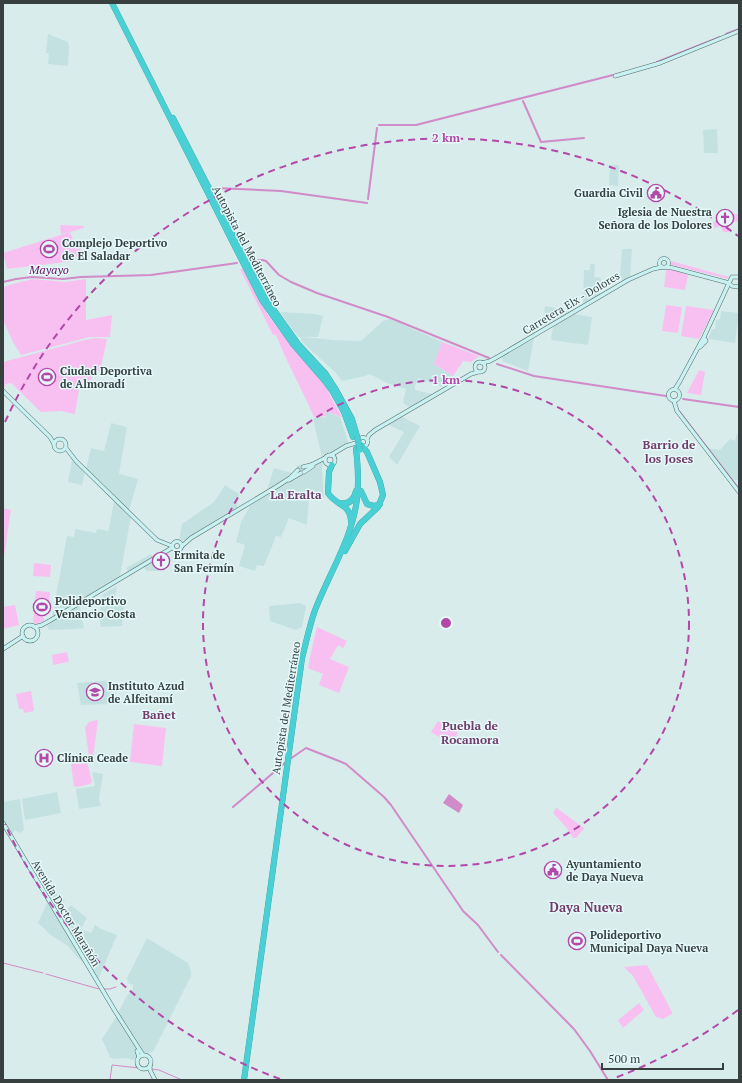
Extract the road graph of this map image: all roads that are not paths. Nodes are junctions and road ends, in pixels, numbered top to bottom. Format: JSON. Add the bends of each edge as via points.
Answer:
{"nodes":[{"id":1,"x":112,"y":3,"type":"edge"},
{"id":2,"x":116,"y":3,"type":"edge"},
{"id":3,"x":739,"y":31,"type":"edge"},
{"id":4,"x":615,"y":76,"type":"dead end"},
{"id":5,"x":659,"y":263,"type":"junction"},
{"id":6,"x":666,"y":266,"type":"junction"},
{"id":7,"x":653,"y":269,"type":"junction"},
{"id":8,"x":739,"y":277,"type":"edge"},
{"id":9,"x":730,"y":282,"type":"junction"},
{"id":10,"x":733,"y":287,"type":"junction"},
{"id":11,"x":739,"y":287,"type":"edge"},
{"id":12,"x":726,"y":291,"type":"junction"},
{"id":13,"x":499,"y":356,"type":"junction"},
{"id":14,"x":482,"y":363,"type":"junction"},
{"id":15,"x":475,"y":368,"type":"junction"},
{"id":16,"x":485,"y":368,"type":"junction"},
{"id":17,"x":478,"y":372,"type":"junction"},
{"id":18,"x":676,"y":390,"type":"junction"},
{"id":19,"x":3,"y":391,"type":"edge"},
{"id":20,"x":674,"y":401,"type":"junction"},
{"id":21,"x":42,"y":429,"type":"junction"},
{"id":22,"x":58,"y":439,"type":"junction"},
{"id":23,"x":360,"y":443,"type":"junction"},
{"id":24,"x":54,"y":444,"type":"junction"},
{"id":25,"x":66,"y":448,"type":"junction"},
{"id":26,"x":62,"y":451,"type":"junction"},
{"id":27,"x":333,"y":457,"type":"junction"},
{"id":28,"x":76,"y":461,"type":"junction"},
{"id":29,"x":327,"y":463,"type":"junction"},
{"id":30,"x":302,"y":467,"type":"junction"},
{"id":31,"x":298,"y":470,"type":"junction"},
{"id":32,"x":303,"y":472,"type":"junction"},
{"id":33,"x":358,"y":479,"type":"junction"},
{"id":34,"x":276,"y":487,"type":"junction"},
{"id":35,"x":361,"y":491,"type":"junction"},
{"id":36,"x":739,"y":492,"type":"edge"},
{"id":37,"x":339,"y":503,"type":"junction"},
{"id":38,"x":380,"y":503,"type":"junction"},
{"id":39,"x":352,"y":524,"type":"junction"},
{"id":40,"x":191,"y":538,"type":"junction"},
{"id":41,"x":180,"y":542,"type":"junction"},
{"id":42,"x":173,"y":546,"type":"junction"},
{"id":43,"x":182,"y":546,"type":"junction"},
{"id":44,"x":345,"y":551,"type":"junction"},
{"id":45,"x":35,"y":628,"type":"junction"},
{"id":46,"x":23,"y":637,"type":"junction"},
{"id":47,"x":3,"y":649,"type":"edge"},
{"id":48,"x":289,"y":760,"type":"junction"},
{"id":49,"x":3,"y":823,"type":"edge"},
{"id":50,"x":141,"y":1056,"type":"junction"},
{"id":51,"x":150,"y":1065,"type":"junction"},
{"id":52,"x":145,"y":1068,"type":"junction"},
{"id":53,"x":152,"y":1074,"type":"junction"},
{"id":54,"x":245,"y":1079,"type":"edge"},
{"id":55,"x":155,"y":1080,"type":"edge"}],
"edges":[{"from":1,"to":23,"type":"highway","name":"Autopista del Mediterráneo","via":[[262,300],[293,344],[333,392]]},
{"from":2,"to":23,"type":"highway","name":"Autopista del Mediterráneo","via":[[266,299],[298,344],[325,373],[352,419]]},
{"from":3,"to":4,"type":"main road","via":[[660,63]]},
{"from":5,"to":6,"type":"main road"},
{"from":5,"to":6,"type":"main road","via":[[664,258],[668,260]]},
{"from":5,"to":7,"type":"main road","name":"Carretera Elx - Dolores"},
{"from":6,"to":7,"type":"main road","name":"Carretera Elx - Dolores"},
{"from":6,"to":9,"type":"main road","name":"Carretera Elx - Dolores"},
{"from":7,"to":13,"type":"main road","name":"Carretera Elx - Dolores","via":[[628,280]]},
{"from":8,"to":9,"type":"main road","via":[[733,277]]},
{"from":9,"to":10,"type":"main road"},
{"from":9,"to":12,"type":"main road"},
{"from":10,"to":11,"type":"main road"},
{"from":10,"to":12,"type":"main road"},
{"from":12,"to":18,"type":"main road"},
{"from":13,"to":14,"type":"main road","name":"Carretera Elx - Dolores"},
{"from":13,"to":16,"type":"main road","name":"Carretera Elx - Dolores"},
{"from":14,"to":15,"type":"main road","via":[[477,363]]},
{"from":14,"to":16,"type":"main road"},
{"from":15,"to":17,"type":"main road"},
{"from":15,"to":23,"type":"main road","via":[[374,429]]},
{"from":16,"to":17,"type":"main road","via":[[483,372]]},
{"from":17,"to":23,"type":"main road","via":[[470,374],[375,430]]},
{"from":18,"to":20,"type":"main road","via":[[679,398]]},
{"from":18,"to":20,"type":"main road","via":[[671,390],[669,395]]},
{"from":19,"to":21,"type":"main road"},
{"from":20,"to":36,"type":"main road","via":[[677,410]]},
{"from":21,"to":22,"type":"main road"},
{"from":21,"to":24,"type":"main road"},
{"from":22,"to":24,"type":"main road"},
{"from":22,"to":25,"type":"main road","via":[[65,441]]},
{"from":23,"to":27,"type":"main road","via":[[346,446]]},
{"from":23,"to":33,"type":"highway","name":"Autopista del Mediterráneo"},
{"from":23,"to":35,"type":"highway","name":"Autopista del Mediterráneo"},
{"from":23,"to":38,"type":"highway","via":[[367,452],[383,488]]},
{"from":24,"to":26,"type":"main road","via":[[55,448]]},
{"from":25,"to":26,"type":"main road"},
{"from":25,"to":28,"type":"main road"},
{"from":26,"to":28,"type":"main road"},
{"from":27,"to":29,"type":"main road","via":[[334,462]]},
{"from":27,"to":29,"type":"main road","via":[[328,455]]},
{"from":28,"to":42,"type":"main road","via":[[152,535]]},
{"from":29,"to":30,"type":"main road"},
{"from":29,"to":32,"type":"main road","via":[[319,463]]},
{"from":29,"to":37,"type":"highway","via":[[328,493]]},
{"from":30,"to":31,"type":"main road"},
{"from":30,"to":32,"type":"main road","via":[[305,469]]},
{"from":31,"to":32,"type":"main road"},
{"from":31,"to":34,"type":"main road"},
{"from":32,"to":34,"type":"main road"},
{"from":33,"to":37,"type":"highway","via":[[352,500],[346,504]]},
{"from":33,"to":39,"type":"highway","name":"Autopista del Mediterráneo"},
{"from":34,"to":40,"type":"main road"},
{"from":35,"to":38,"type":"highway","via":[[367,504],[372,506]]},
{"from":35,"to":44,"type":"highway","name":"Autopista del Mediterráneo","via":[[355,525]]},
{"from":37,"to":39,"type":"highway","via":[[350,512]]},
{"from":38,"to":44,"type":"highway","via":[[360,524]]},
{"from":39,"to":48,"type":"highway","name":"Autopista del Mediterráneo","via":[[313,614],[302,658]]},
{"from":40,"to":41,"type":"main road"},
{"from":40,"to":43,"type":"main road"},
{"from":41,"to":42,"type":"main road","via":[[176,541]]},
{"from":41,"to":43,"type":"main road"},
{"from":42,"to":43,"type":"main road","via":[[178,550]]},
{"from":42,"to":45,"type":"main road"},
{"from":44,"to":48,"type":"highway","name":"Autopista del Mediterráneo","via":[[319,609],[310,637]]},
{"from":45,"to":46,"type":"main road","via":[[24,628]]},
{"from":45,"to":46,"type":"main road","via":[[38,635],[35,640],[29,641]]},
{"from":46,"to":47,"type":"main road"},
{"from":48,"to":54,"type":"highway","name":"Autopista del Mediterráneo"},
{"from":49,"to":50,"type":"main road","name":"Avenida Doctor Marañón"},
{"from":50,"to":51,"type":"main road","via":[[146,1055],[149,1058]]},
{"from":50,"to":52,"type":"main road","via":[[137,1061],[138,1065]]},
{"from":51,"to":52,"type":"main road"},
{"from":51,"to":53,"type":"main road"},
{"from":52,"to":53,"type":"main road"},
{"from":53,"to":55,"type":"main road"}]}
